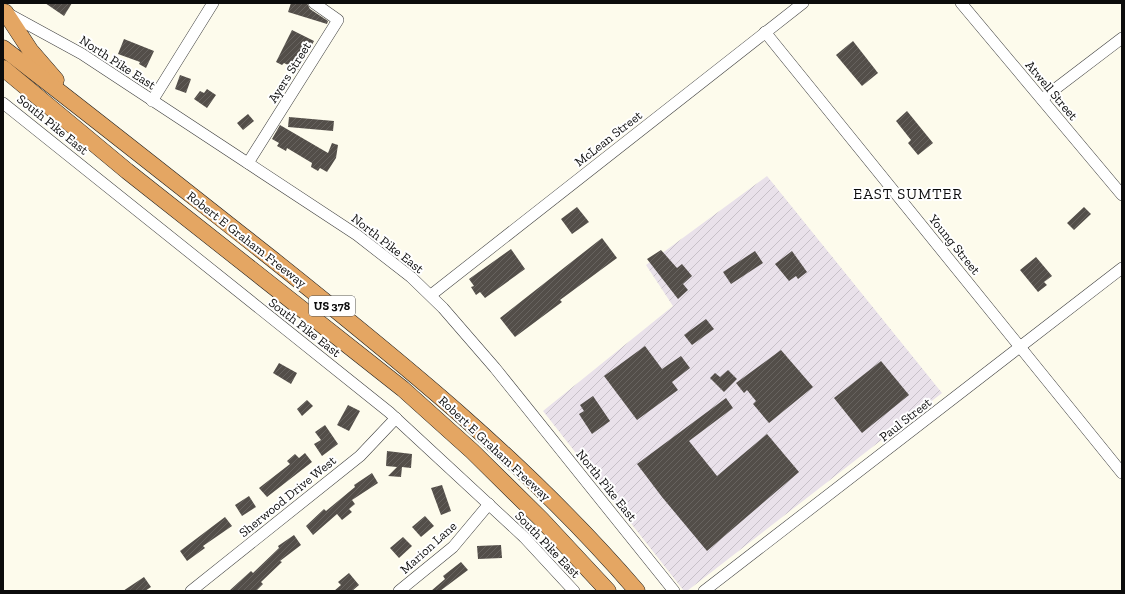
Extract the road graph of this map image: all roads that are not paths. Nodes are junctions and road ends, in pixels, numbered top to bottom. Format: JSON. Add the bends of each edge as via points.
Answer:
{"nodes":[{"id":1,"x":213,"y":3,"type":"edge"},
{"id":2,"x":314,"y":3,"type":"edge"},
{"id":3,"x":803,"y":3,"type":"edge"},
{"id":4,"x":961,"y":3,"type":"edge"},
{"id":5,"x":4,"y":11,"type":"edge"},
{"id":6,"x":766,"y":32,"type":"junction"},
{"id":7,"x":1122,"y":38,"type":"edge"},
{"id":8,"x":3,"y":48,"type":"edge"},
{"id":9,"x":3,"y":68,"type":"edge"},
{"id":10,"x":1042,"y":99,"type":"junction"},
{"id":11,"x":152,"y":101,"type":"junction"},
{"id":12,"x":75,"y":102,"type":"junction"},
{"id":13,"x":3,"y":103,"type":"edge"},
{"id":14,"x":248,"y":163,"type":"junction"},
{"id":15,"x":1122,"y":195,"type":"edge"},
{"id":16,"x":1122,"y":268,"type":"edge"},
{"id":17,"x":431,"y":296,"type":"junction"},
{"id":18,"x":1020,"y":347,"type":"junction"},
{"id":19,"x":396,"y":418,"type":"junction"},
{"id":20,"x":1122,"y":473,"type":"edge"},
{"id":21,"x":489,"y":504,"type":"junction"},
{"id":22,"x":191,"y":591,"type":"edge"},
{"id":23,"x":400,"y":591,"type":"edge"},
{"id":24,"x":574,"y":591,"type":"edge"},
{"id":25,"x":608,"y":591,"type":"edge"},
{"id":26,"x":637,"y":591,"type":"edge"},
{"id":27,"x":674,"y":591,"type":"edge"},
{"id":28,"x":704,"y":591,"type":"edge"}],
"edges":[{"from":1,"to":11,"type":"street"},
{"from":2,"to":14,"type":"street","name":"Ayers Street","via":[[338,20]]},
{"from":3,"to":6,"type":"street","name":"McLean Street"},
{"from":4,"to":10,"type":"street","name":"Atwell Street"},
{"from":5,"to":11,"type":"street","name":"North Pike East","via":[[82,54]]},
{"from":5,"to":12,"type":"highway","via":[[30,50]]},
{"from":6,"to":17,"type":"street","name":"McLean Street"},
{"from":6,"to":18,"type":"street","name":"Young Street"},
{"from":7,"to":10,"type":"street"},
{"from":8,"to":12,"type":"highway","name":"Robert E Graham Freeway","number":"US 378"},
{"from":9,"to":25,"type":"highway","name":"Robert E Graham Freeway","number":"US 378","via":[[127,171],[403,389],[542,519]]},
{"from":10,"to":15,"type":"street","name":"Atwell Street"},
{"from":11,"to":14,"type":"street","name":"North Pike East"},
{"from":12,"to":26,"type":"highway","name":"Robert E Graham Freeway","number":"US 378","via":[[366,334],[455,409],[519,466]]},
{"from":13,"to":19,"type":"street","name":"South Pike East"},
{"from":14,"to":17,"type":"street","name":"North Pike East","via":[[357,235],[412,277]]},
{"from":16,"to":18,"type":"street","name":"Paul Street"},
{"from":17,"to":27,"type":"street","name":"North Pike East","via":[[495,368]]},
{"from":18,"to":20,"type":"street","name":"Young Street"},
{"from":18,"to":28,"type":"street","name":"Paul Street"},
{"from":19,"to":21,"type":"street","name":"South Pike East"},
{"from":19,"to":22,"type":"street","name":"Sherwood Drive West","via":[[360,456]]},
{"from":21,"to":23,"type":"street","name":"Marion Lane","via":[[453,547]]},
{"from":21,"to":24,"type":"street","name":"South Pike East"}]}
